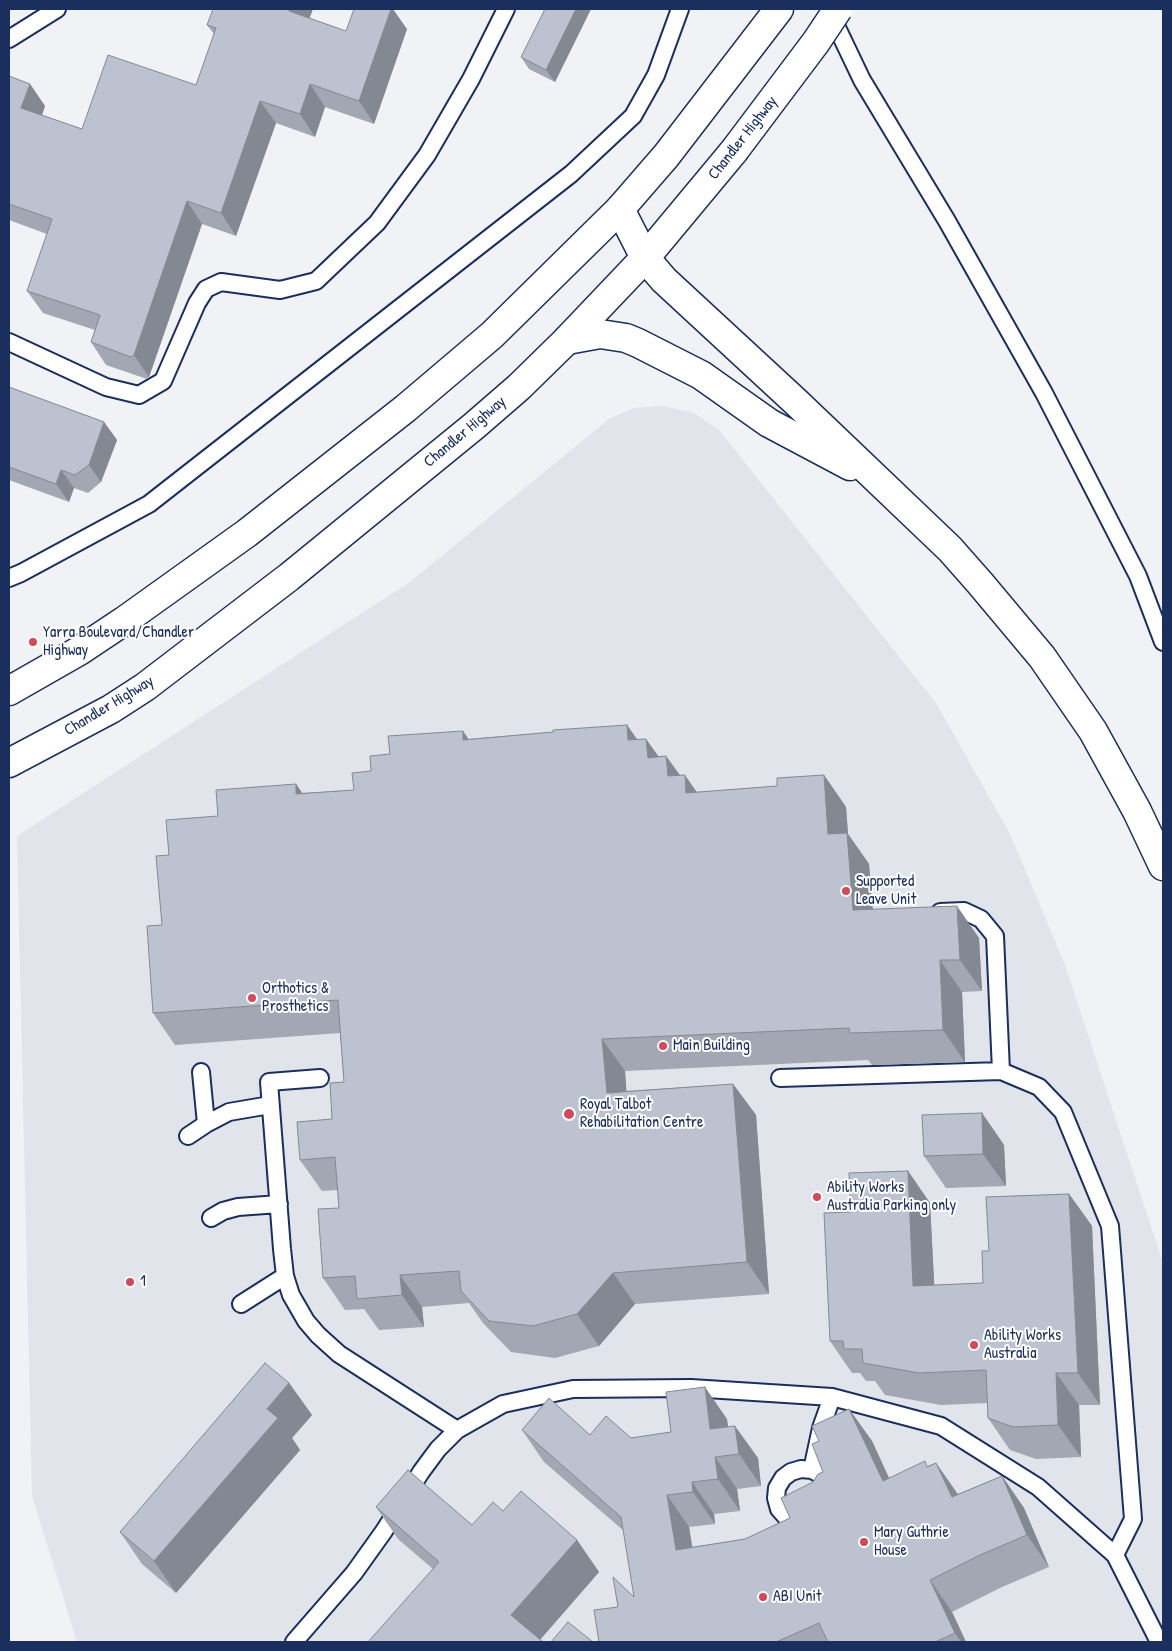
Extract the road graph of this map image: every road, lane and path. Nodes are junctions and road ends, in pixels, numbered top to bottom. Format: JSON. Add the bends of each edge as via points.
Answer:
{"nodes":[{"id":1,"x":57,"y":9,"type":"edge"},
{"id":2,"x":506,"y":9,"type":"edge"},
{"id":3,"x":680,"y":9,"type":"edge"},
{"id":4,"x":779,"y":9,"type":"edge"},
{"id":5,"x":828,"y":9,"type":"edge"},
{"id":6,"x":838,"y":9,"type":"edge"},
{"id":7,"x":9,"y":39,"type":"edge"},
{"id":8,"x":620,"y":210,"type":"junction"},
{"id":9,"x":645,"y":258,"type":"junction"},
{"id":10,"x":567,"y":340,"type":"junction"},
{"id":11,"x":9,"y":342,"type":"edge"},
{"id":12,"x":878,"y":480,"type":"junction"},
{"id":13,"x":9,"y":578,"type":"edge"},
{"id":14,"x":1163,"y":642,"type":"edge"},
{"id":15,"x":9,"y":691,"type":"edge"},
{"id":16,"x":9,"y":763,"type":"edge"},
{"id":17,"x":1163,"y":866,"type":"edge"},
{"id":18,"x":923,"y":912,"type":"edge"},
{"id":19,"x":1001,"y":1071,"type":"junction"},
{"id":20,"x":201,"y":1072,"type":"dead end"},
{"id":21,"x":320,"y":1078,"type":"dead end"},
{"id":22,"x":780,"y":1078,"type":"dead end"},
{"id":23,"x":270,"y":1105,"type":"junction"},
{"id":24,"x":206,"y":1124,"type":"junction"},
{"id":25,"x":188,"y":1136,"type":"dead end"},
{"id":26,"x":279,"y":1204,"type":"junction"},
{"id":27,"x":211,"y":1218,"type":"dead end"},
{"id":28,"x":284,"y":1276,"type":"junction"},
{"id":29,"x":241,"y":1304,"type":"dead end"},
{"id":30,"x":832,"y":1397,"type":"junction"},
{"id":31,"x":457,"y":1430,"type":"junction"},
{"id":32,"x":812,"y":1470,"type":"dead end"},
{"id":33,"x":1115,"y":1555,"type":"junction"},
{"id":34,"x":294,"y":1642,"type":"edge"},
{"id":35,"x":1159,"y":1642,"type":"edge"}],
"edges":[{"from":1,"to":7,"type":"lane"},
{"from":2,"to":11,"type":"lane","via":[[471,79],[427,155],[377,223],[316,281],[280,290],[222,282],[206,289],[163,381],[139,395],[106,387]]},
{"from":3,"to":13,"type":"lane","via":[[656,75],[633,116],[571,174],[149,504]]},
{"from":4,"to":8,"type":"main road","via":[[666,156]]},
{"from":5,"to":14,"type":"lane","via":[[862,80],[947,221],[1044,393],[1138,576]]},
{"from":6,"to":9,"type":"main road","name":"Chandler Highway","bridge":true,"via":[[734,151]]},
{"from":8,"to":9,"type":"main road"},
{"from":8,"to":15,"type":"main road","via":[[492,335],[406,408],[247,533],[124,621]]},
{"from":9,"to":10,"type":"main road","name":"Chandler Highway"},
{"from":9,"to":12,"type":"main road","via":[[673,289]]},
{"from":10,"to":12,"type":"main road","via":[[600,334],[638,343],[702,375],[769,423]]},
{"from":10,"to":16,"type":"main road","name":"Chandler Highway","via":[[474,426],[289,576],[145,687],[111,709]]},
{"from":12,"to":17,"type":"main road","via":[[950,549],[1042,658],[1093,731]]},
{"from":18,"to":19,"type":"lane","via":[[964,911],[981,919],[995,936]]},
{"from":19,"to":22,"type":"lane"},
{"from":19,"to":33,"type":"lane","via":[[1039,1087],[1064,1112],[1110,1226],[1133,1519]]},
{"from":20,"to":24,"type":"lane"},
{"from":21,"to":23,"type":"lane","via":[[269,1082]]},
{"from":23,"to":24,"type":"lane","via":[[229,1112]]},
{"from":23,"to":26,"type":"lane"},
{"from":24,"to":25,"type":"lane"},
{"from":26,"to":27,"type":"lane","via":[[238,1207]]},
{"from":26,"to":28,"type":"lane"},
{"from":28,"to":29,"type":"lane"},
{"from":28,"to":31,"type":"lane","via":[[306,1321],[339,1354]]},
{"from":30,"to":31,"type":"lane","via":[[691,1388],[573,1389],[503,1404]]},
{"from":30,"to":32,"type":"lane","via":[[820,1428]]},
{"from":30,"to":33,"type":"lane","via":[[941,1426],[1038,1487]]},
{"from":31,"to":34,"type":"lane","via":[[421,1472],[354,1573]]},
{"from":33,"to":35,"type":"lane"}]}
